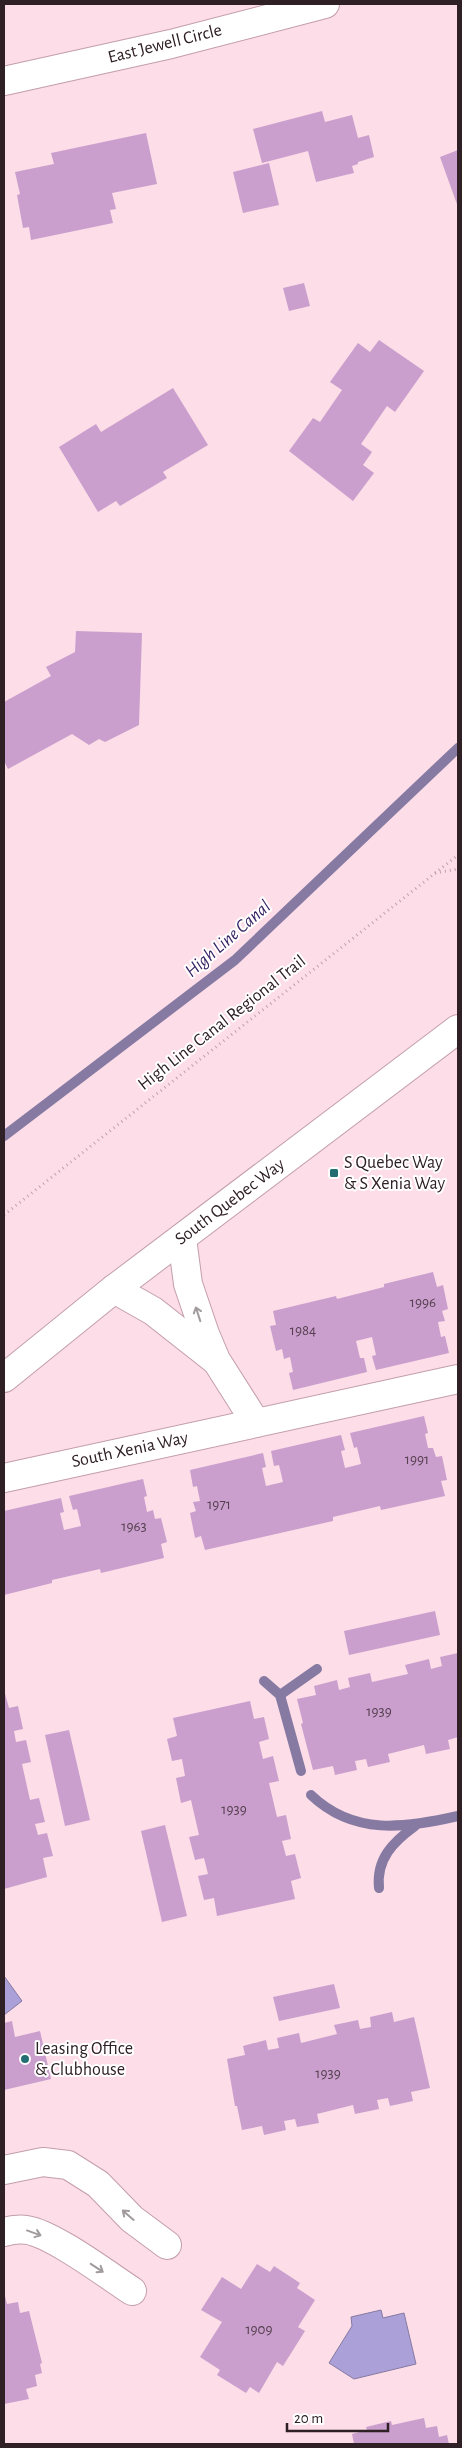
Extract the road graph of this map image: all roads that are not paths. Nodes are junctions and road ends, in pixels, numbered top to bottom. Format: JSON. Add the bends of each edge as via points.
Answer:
{"nodes":[{"id":1,"x":324,"y":4,"type":"edge"},
{"id":2,"x":4,"y":81,"type":"edge"},
{"id":3,"x":458,"y":1029,"type":"edge"},
{"id":4,"x":182,"y":1238,"type":"junction"},
{"id":5,"x":114,"y":1289,"type":"junction"},
{"id":6,"x":216,"y":1360,"type":"junction"},
{"id":7,"x":4,"y":1378,"type":"edge"},
{"id":8,"x":458,"y":1379,"type":"edge"},
{"id":9,"x":256,"y":1423,"type":"junction"},
{"id":10,"x":4,"y":1478,"type":"edge"},
{"id":11,"x":4,"y":2170,"type":"edge"},
{"id":12,"x":4,"y":2232,"type":"edge"},
{"id":13,"x":167,"y":2245,"type":"dead end"},
{"id":14,"x":132,"y":2291,"type":"dead end"}],
"edges":[{"from":1,"to":2,"type":"street","name":"East Jewell Circle","via":[[171,44]]},
{"from":3,"to":4,"type":"street","name":"South Quebec Way"},
{"from":4,"to":5,"type":"street","name":"South Quebec Way"},
{"from":6,"to":4,"type":"street","one_way":true,"via":[[188,1284]]},
{"from":5,"to":6,"type":"street","via":[[158,1315]]},
{"from":5,"to":7,"type":"street","name":"South Quebec Way"},
{"from":6,"to":9,"type":"street"},
{"from":8,"to":9,"type":"street","name":"South Xenia Way"},
{"from":9,"to":10,"type":"street","name":"South Xenia Way"},
{"from":13,"to":11,"type":"street","one_way":true,"via":[[132,2219],[98,2184],[68,2165],[43,2162]]},
{"from":12,"to":14,"type":"street","one_way":true,"via":[[28,2230],[44,2237],[70,2250]]}]}
